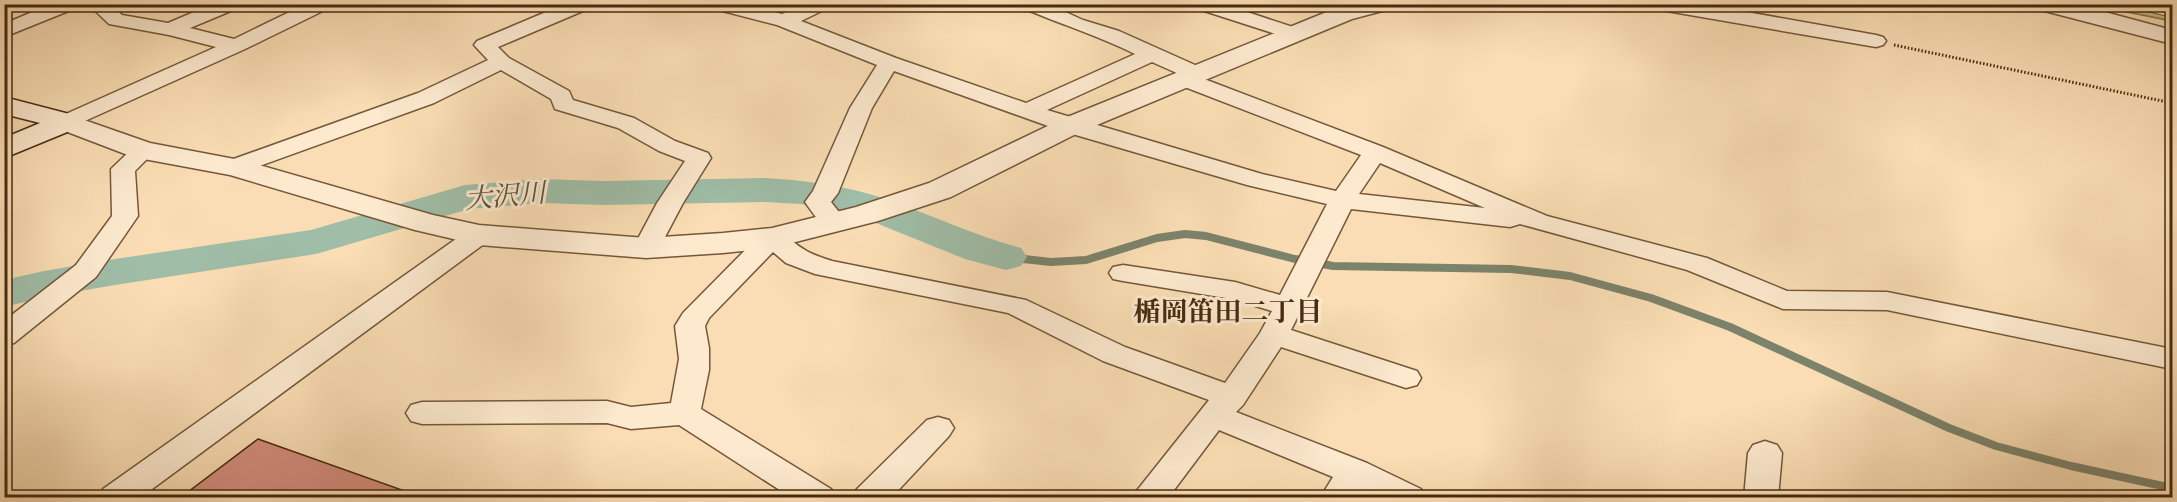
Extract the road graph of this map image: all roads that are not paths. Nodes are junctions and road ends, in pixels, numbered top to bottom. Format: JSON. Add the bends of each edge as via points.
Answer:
{"nodes":[{"id":1,"x":69,"y":4,"type":"edge"},
{"id":2,"x":97,"y":4,"type":"edge"},
{"id":3,"x":231,"y":4,"type":"edge"},
{"id":4,"x":322,"y":4,"type":"edge"},
{"id":5,"x":583,"y":4,"type":"edge"},
{"id":6,"x":718,"y":4,"type":"edge"},
{"id":7,"x":821,"y":4,"type":"edge"},
{"id":8,"x":1030,"y":4,"type":"edge"},
{"id":9,"x":1202,"y":4,"type":"edge"},
{"id":10,"x":1382,"y":4,"type":"edge"},
{"id":11,"x":1661,"y":4,"type":"edge"},
{"id":12,"x":2045,"y":4,"type":"edge"},
{"id":13,"x":2124,"y":4,"type":"edge"},
{"id":14,"x":2172,"y":14,"type":"edge"},
{"id":15,"x":784,"y":21,"type":"junction"},
{"id":16,"x":170,"y":29,"type":"junction"},
{"id":17,"x":4,"y":31,"type":"edge"},
{"id":18,"x":1295,"y":34,"type":"junction"},
{"id":19,"x":2172,"y":37,"type":"edge"},
{"id":20,"x":1876,"y":41,"type":"road end"},
{"id":21,"x":236,"y":46,"type":"junction"},
{"id":22,"x":1152,"y":54,"type":"junction"},
{"id":23,"x":502,"y":62,"type":"junction"},
{"id":24,"x":889,"y":62,"type":"junction"},
{"id":25,"x":1190,"y":77,"type":"junction"},
{"id":26,"x":4,"y":105,"type":"edge"},
{"id":27,"x":1026,"y":111,"type":"junction"},
{"id":28,"x":67,"y":122,"type":"junction"},
{"id":29,"x":1070,"y":126,"type":"junction"},
{"id":30,"x":4,"y":149,"type":"edge"},
{"id":31,"x":143,"y":151,"type":"junction"},
{"id":32,"x":1375,"y":152,"type":"junction"},
{"id":33,"x":234,"y":167,"type":"junction"},
{"id":34,"x":1342,"y":200,"type":"junction"},
{"id":35,"x":826,"y":206,"type":"junction"},
{"id":36,"x":1538,"y":222,"type":"junction"},
{"id":37,"x":479,"y":235,"type":"junction"},
{"id":38,"x":772,"y":238,"type":"junction"},
{"id":39,"x":646,"y":248,"type":"junction"},
{"id":40,"x":1123,"y":273,"type":"dead end"},
{"id":41,"x":1288,"y":306,"type":"junction"},
{"id":42,"x":1274,"y":335,"type":"junction"},
{"id":43,"x":4,"y":336,"type":"edge"},
{"id":44,"x":2172,"y":359,"type":"edge"},
{"id":45,"x":1406,"y":378,"type":"dead end"},
{"id":46,"x":1222,"y":406,"type":"junction"},
{"id":47,"x":422,"y":413,"type":"dead end"},
{"id":48,"x":684,"y":413,"type":"junction"},
{"id":49,"x":938,"y":428,"type":"dead end"},
{"id":50,"x":1765,"y":453,"type":"dead end"},
{"id":51,"x":1346,"y":485,"type":"edge"},
{"id":52,"x":115,"y":498,"type":"edge"},
{"id":53,"x":819,"y":498,"type":"edge"},
{"id":54,"x":869,"y":498,"type":"edge"},
{"id":55,"x":1148,"y":498,"type":"edge"},
{"id":56,"x":1409,"y":498,"type":"edge"},
{"id":57,"x":1761,"y":498,"type":"edge"}],
"edges":[{"from":1,"to":17,"type":"street"},
{"from":2,"to":16,"type":"street","via":[[116,20]]},
{"from":3,"to":16,"type":"street"},
{"from":4,"to":21,"type":"street"},
{"from":5,"to":23,"type":"street","via":[[484,45]]},
{"from":6,"to":15,"type":"street"},
{"from":7,"to":15,"type":"street"},
{"from":8,"to":22,"type":"street"},
{"from":9,"to":18,"type":"street"},
{"from":10,"to":18,"type":"street","via":[[1343,14]]},
{"from":11,"to":20,"type":"street"},
{"from":12,"to":19,"type":"street"},
{"from":13,"to":14,"type":"lane"},
{"from":15,"to":24,"type":"street"},
{"from":16,"to":21,"type":"street"},
{"from":18,"to":25,"type":"street"},
{"from":21,"to":28,"type":"street"},
{"from":22,"to":25,"type":"street"},
{"from":22,"to":27,"type":"street"},
{"from":23,"to":33,"type":"street","via":[[426,98]]},
{"from":23,"to":39,"type":"street","via":[[561,96],[562,104],[626,123],[667,146],[699,158]]},
{"from":24,"to":27,"type":"street"},
{"from":24,"to":35,"type":"street","via":[[861,108]]},
{"from":25,"to":29,"type":"street"},
{"from":25,"to":32,"type":"street"},
{"from":26,"to":28,"type":"street"},
{"from":27,"to":29,"type":"street"},
{"from":28,"to":30,"type":"street"},
{"from":28,"to":31,"type":"street"},
{"from":29,"to":34,"type":"street","via":[[1256,180]]},
{"from":29,"to":35,"type":"street","via":[[940,190],[867,214]]},
{"from":31,"to":33,"type":"street"},
{"from":31,"to":43,"type":"street","via":[[123,169],[125,216],[75,280]]},
{"from":32,"to":34,"type":"street"},
{"from":32,"to":36,"type":"street"},
{"from":33,"to":37,"type":"street"},
{"from":34,"to":36,"type":"street"},
{"from":34,"to":41,"type":"street"},
{"from":35,"to":38,"type":"street"},
{"from":36,"to":44,"type":"street","via":[[1697,264],[1783,300],[1887,301]]},
{"from":37,"to":39,"type":"street"},
{"from":37,"to":52,"type":"street"},
{"from":38,"to":39,"type":"street"},
{"from":38,"to":46,"type":"street","via":[[796,257],[825,268],[1016,306]]},
{"from":38,"to":48,"type":"street","via":[[697,313],[690,326],[696,343]]},
{"from":40,"to":41,"type":"street","via":[[1235,291]]},
{"from":41,"to":42,"type":"street"},
{"from":42,"to":45,"type":"street"},
{"from":42,"to":46,"type":"street"},
{"from":46,"to":51,"type":"street"},
{"from":46,"to":55,"type":"street"},
{"from":47,"to":48,"type":"street","via":[[608,412],[631,418]]},
{"from":48,"to":53,"type":"street"},
{"from":49,"to":54,"type":"street"},
{"from":50,"to":57,"type":"street"},
{"from":51,"to":56,"type":"street"}]}
